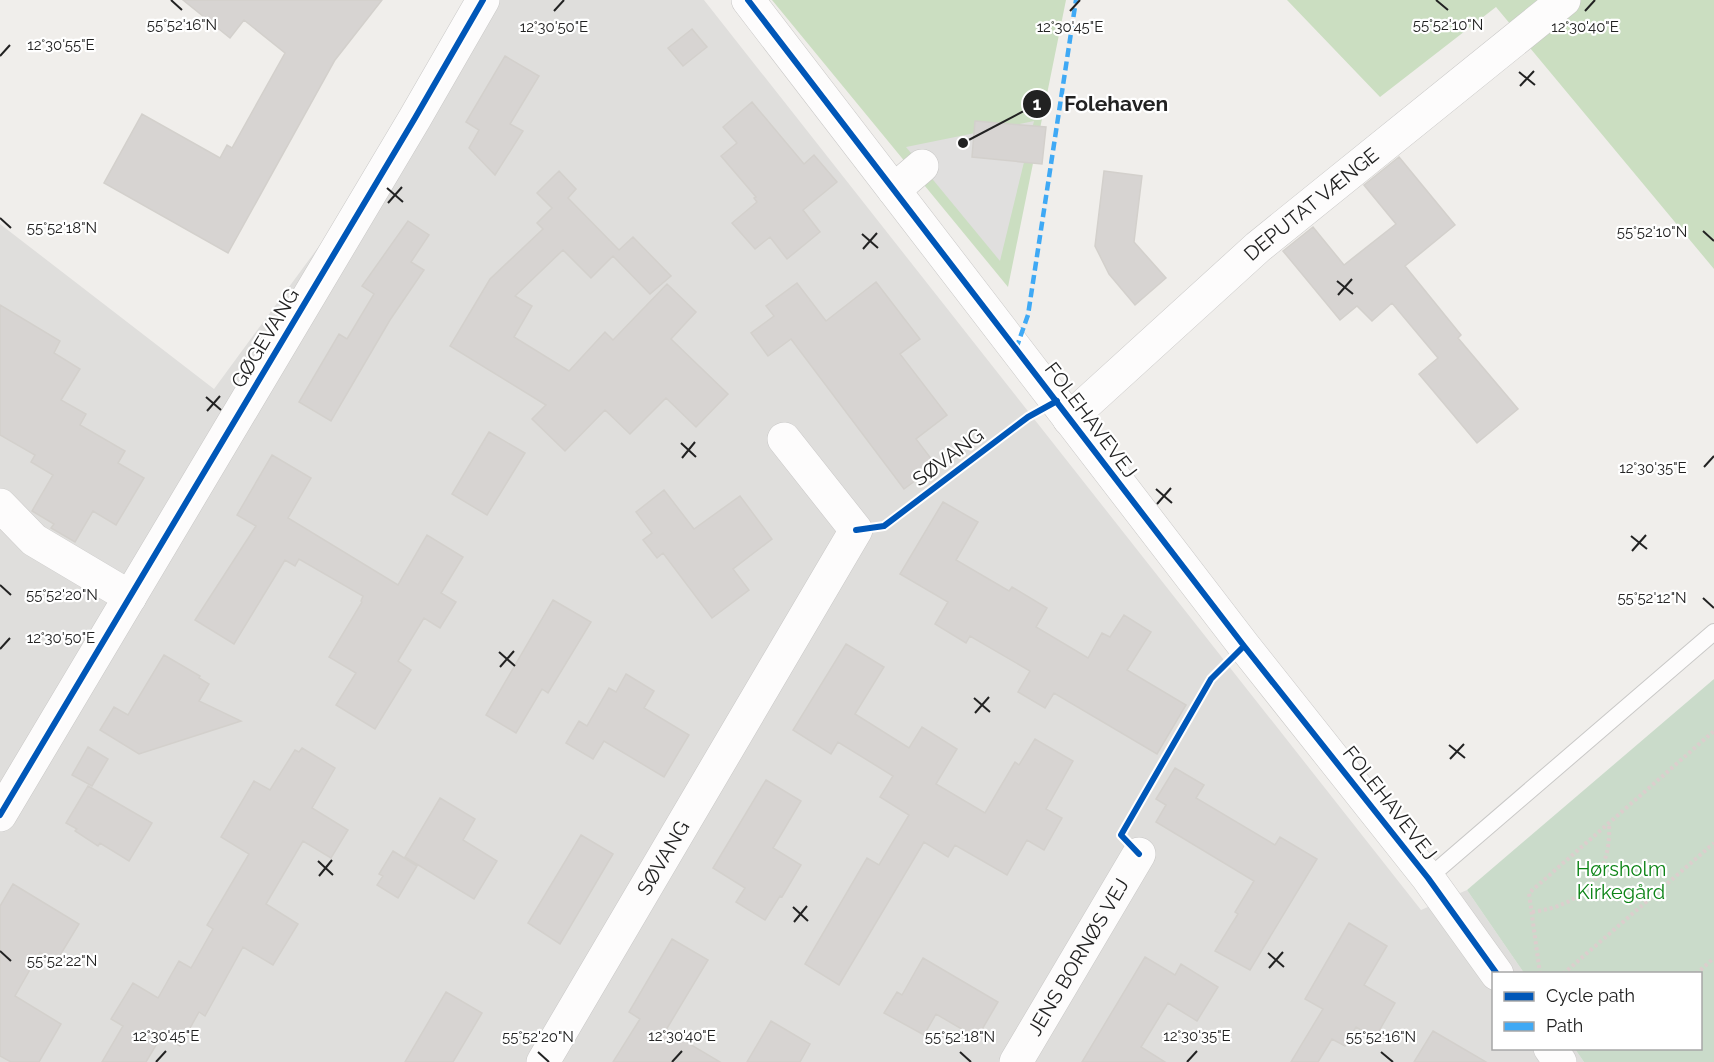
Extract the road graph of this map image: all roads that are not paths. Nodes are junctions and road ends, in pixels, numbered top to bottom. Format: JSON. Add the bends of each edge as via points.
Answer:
{"nodes":[{"id":1,"x":483,"y":0,"type":"edge"},
{"id":2,"x":748,"y":0,"type":"edge"},
{"id":3,"x":1564,"y":0,"type":"edge"},
{"id":4,"x":922,"y":166,"type":"dead end"},
{"id":5,"x":894,"y":190,"type":"junction"},
{"id":6,"x":1069,"y":419,"type":"junction"},
{"id":7,"x":784,"y":439,"type":"dead end"},
{"id":8,"x":0,"y":505,"type":"edge"},
{"id":9,"x":130,"y":597,"type":"junction"},
{"id":10,"x":1714,"y":632,"type":"edge"},
{"id":11,"x":0,"y":815,"type":"edge"},
{"id":12,"x":1139,"y":854,"type":"dead end"},
{"id":13,"x":1428,"y":878,"type":"junction"},
{"id":14,"x":1496,"y":972,"type":"edge"},
{"id":15,"x":543,"y":1062,"type":"edge"},
{"id":16,"x":1016,"y":1062,"type":"edge"}],
"edges":[{"from":1,"to":9,"type":"street","name":"GØGEVANG"},
{"from":2,"to":5,"type":"street","name":"FOLEHAVEVEJ"},
{"from":3,"to":6,"type":"street","name":"DEPUTAT VÆNGE","via":[[1258,247]]},
{"from":4,"to":5,"type":"street"},
{"from":5,"to":6,"type":"street","name":"FOLEHAVEVEJ"},
{"from":6,"to":13,"type":"street","name":"FOLEHAVEVEJ"},
{"from":7,"to":15,"type":"street","name":"SØVANG","via":[[856,530]]},
{"from":8,"to":9,"type":"street","via":[[34,540]]},
{"from":9,"to":11,"type":"street","name":"GØGEVANG"},
{"from":10,"to":13,"type":"lane"},
{"from":12,"to":16,"type":"street","name":"JENS BORNØS VEJ"},
{"from":13,"to":14,"type":"street","name":"FOLEHAVEVEJ"}]}
